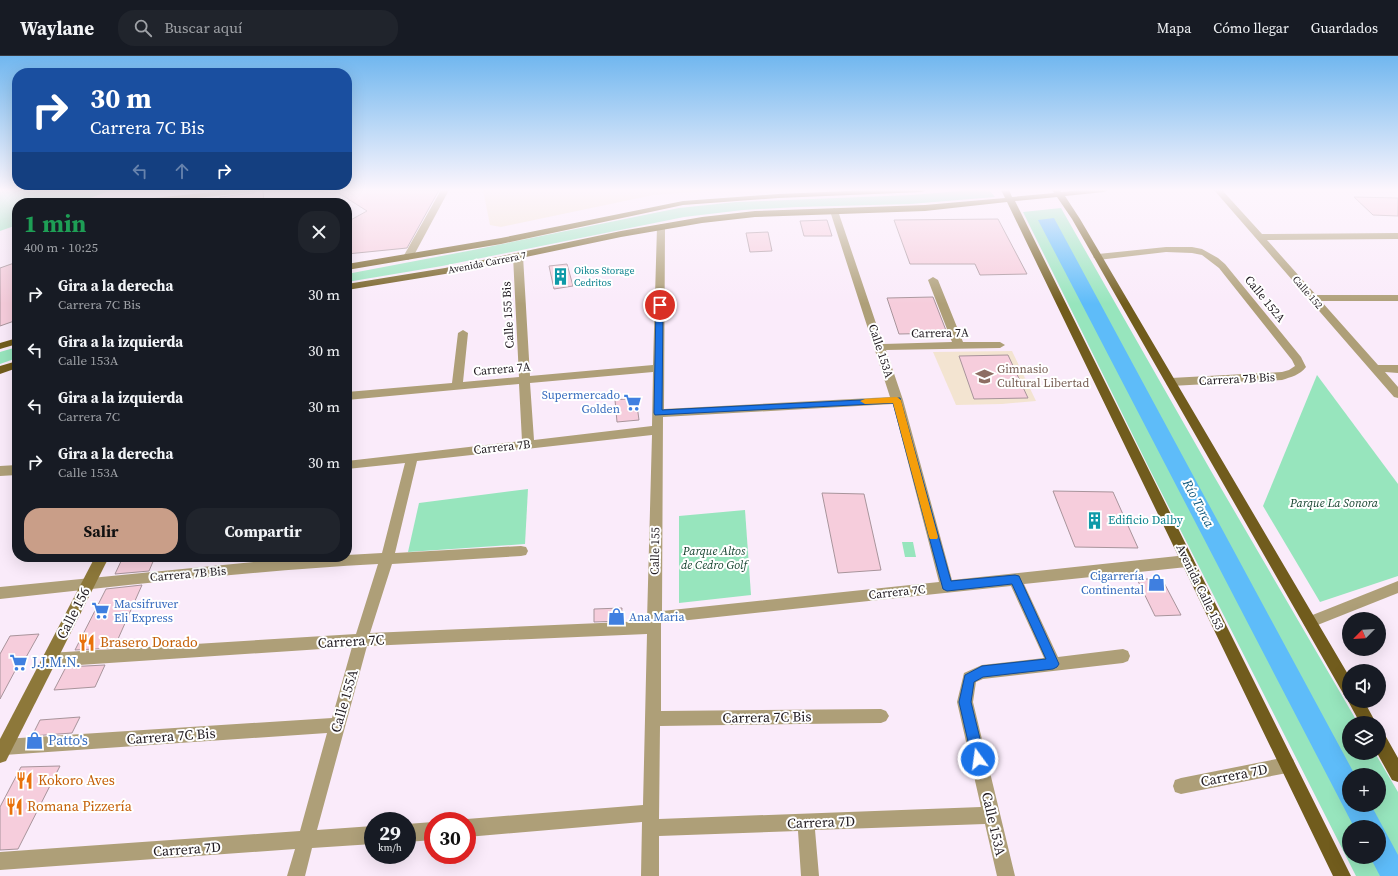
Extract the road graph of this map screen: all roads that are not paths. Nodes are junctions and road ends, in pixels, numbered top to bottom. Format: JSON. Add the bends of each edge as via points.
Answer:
{"nodes":[{"id":1,"x":424,"y":228,"type":"edge"},
{"id":2,"x":562,"y":228,"type":"edge"},
{"id":3,"x":655,"y":228,"type":"edge"},
{"id":4,"x":661,"y":228,"type":"edge"},
{"id":5,"x":840,"y":228,"type":"edge"},
{"id":6,"x":1024,"y":228,"type":"edge"},
{"id":7,"x":1081,"y":228,"type":"edge"},
{"id":8,"x":1252,"y":228,"type":"edge"},
{"id":9,"x":1398,"y":236,"type":"edge"},
{"id":10,"x":1260,"y":237,"type":"junction"},
{"id":11,"x":518,"y":256,"type":"junction"},
{"id":12,"x":408,"y":257,"type":"junction"},
{"id":13,"x":1098,"y":257,"type":"junction"},
{"id":14,"x":352,"y":267,"type":"edge"},
{"id":15,"x":933,"y":280,"type":"dead end"},
{"id":16,"x":352,"y":286,"type":"edge"},
{"id":17,"x":1313,"y":298,"type":"junction"},
{"id":18,"x":1398,"y":298,"type":"edge"},
{"id":19,"x":463,"y":333,"type":"dead end"},
{"id":20,"x":12,"y":342,"type":"edge"},
{"id":21,"x":1000,"y":345,"type":"dead end"},
{"id":22,"x":0,"y":346,"type":"edge"},
{"id":23,"x":959,"y":346,"type":"junction"},
{"id":24,"x":880,"y":347,"type":"junction"},
{"id":25,"x":12,"y":366,"type":"edge"},
{"id":26,"x":1300,"y":367,"type":"joint"},
{"id":27,"x":659,"y":368,"type":"junction"},
{"id":28,"x":1375,"y":368,"type":"junction"},
{"id":29,"x":1398,"y":369,"type":"edge"},
{"id":30,"x":0,"y":370,"type":"edge"},
{"id":31,"x":524,"y":380,"type":"junction"},
{"id":32,"x":1171,"y":382,"type":"junction"},
{"id":33,"x":458,"y":386,"type":"junction"},
{"id":34,"x":1398,"y":394,"type":"edge"},
{"id":35,"x":352,"y":396,"type":"edge"},
{"id":36,"x":897,"y":400,"type":"junction"},
{"id":37,"x":658,"y":413,"type":"junction"},
{"id":38,"x":657,"y":430,"type":"junction"},
{"id":39,"x":528,"y":444,"type":"junction"},
{"id":40,"x":412,"y":457,"type":"junction"},
{"id":41,"x":352,"y":464,"type":"edge"},
{"id":42,"x":12,"y":470,"type":"edge"},
{"id":43,"x":0,"y":471,"type":"edge"},
{"id":44,"x":521,"y":551,"type":"dead end"},
{"id":45,"x":387,"y":558,"type":"junction"},
{"id":46,"x":352,"y":559,"type":"edge"},
{"id":47,"x":1187,"y":560,"type":"junction"},
{"id":48,"x":99,"y":562,"type":"edge"},
{"id":49,"x":285,"y":562,"type":"edge"},
{"id":50,"x":1015,"y":579,"type":"junction"},
{"id":51,"x":89,"y":582,"type":"junction"},
{"id":52,"x":947,"y":586,"type":"junction"},
{"id":53,"x":1398,"y":587,"type":"edge"},
{"id":54,"x":0,"y":592,"type":"edge"},
{"id":55,"x":1310,"y":622,"type":"junction"},
{"id":56,"x":654,"y":623,"type":"junction"},
{"id":57,"x":361,"y":640,"type":"junction"},
{"id":58,"x":1123,"y":656,"type":"dead end"},
{"id":59,"x":49,"y":660,"type":"junction"},
{"id":60,"x":1053,"y":664,"type":"junction"},
{"id":61,"x":1342,"y":678,"type":"edge"},
{"id":62,"x":881,"y":716,"type":"dead end"},
{"id":63,"x":652,"y":719,"type":"junction"},
{"id":64,"x":337,"y":725,"type":"junction"},
{"id":65,"x":2,"y":751,"type":"edge"},
{"id":66,"x":1386,"y":753,"type":"edge"},
{"id":67,"x":1287,"y":765,"type":"junction"},
{"id":68,"x":1398,"y":774,"type":"edge"},
{"id":69,"x":1181,"y":786,"type":"dead end"},
{"id":70,"x":992,"y":815,"type":"junction"},
{"id":71,"x":651,"y":821,"type":"junction"},
{"id":72,"x":806,"y":822,"type":"junction"},
{"id":73,"x":476,"y":828,"type":"edge"},
{"id":74,"x":364,"y":837,"type":"edge"},
{"id":75,"x":305,"y":841,"type":"junction"},
{"id":76,"x":0,"y":860,"type":"edge"},
{"id":77,"x":296,"y":876,"type":"edge"},
{"id":78,"x":650,"y":876,"type":"edge"},
{"id":79,"x":810,"y":876,"type":"edge"},
{"id":80,"x":1006,"y":876,"type":"edge"},
{"id":81,"x":1342,"y":876,"type":"edge"}],
"edges":[{"from":1,"to":12,"type":"street"},
{"from":2,"to":12,"type":"main road","name":"Avenida Carrera 7"},
{"from":3,"to":11,"type":"main road","name":"Avenida Carrera 7"},
{"from":4,"to":27,"type":"street","name":"Calle 155"},
{"from":5,"to":24,"type":"street","name":"Calle 153A"},
{"from":6,"to":47,"type":"main road","name":"Avenida Calle 153"},
{"from":7,"to":13,"type":"main road"},
{"from":8,"to":10,"type":"street","name":"Calle 152"},
{"from":9,"to":10,"type":"street"},
{"from":10,"to":17,"type":"street","name":"Calle 152"},
{"from":11,"to":16,"type":"main road","name":"Avenida Carrera 7"},
{"from":11,"to":31,"type":"street","name":"Calle 155 Bis"},
{"from":12,"to":14,"type":"main road","name":"Avenida Carrera 7"},
{"from":13,"to":26,"type":"street","name":"Calle 152A","via":[[1190,250],[1214,258],[1297,359]]},
{"from":13,"to":32,"type":"main road"},
{"from":15,"to":23,"type":"street"},
{"from":17,"to":18,"type":"street"},
{"from":17,"to":28,"type":"street","name":"Calle 152"},
{"from":19,"to":33,"type":"street"},
{"from":20,"to":22,"type":"main road"},
{"from":21,"to":23,"type":"street","name":"Carrera 7A"},
{"from":23,"to":24,"type":"street","name":"Carrera 7A"},
{"from":24,"to":36,"type":"street","name":"Calle 153A"},
{"from":25,"to":30,"type":"main road"},
{"from":26,"to":32,"type":"street","name":"Carrera 7B Bis","via":[[1293,373],[1282,376]]},
{"from":27,"to":31,"type":"street","name":"Carrera 7A"},
{"from":27,"to":37,"type":"street","name":"Calle 155"},
{"from":28,"to":29,"type":"street"},
{"from":28,"to":34,"type":"street","name":"Calle 152"},
{"from":31,"to":33,"type":"street","name":"Carrera 7A"},
{"from":31,"to":39,"type":"street","name":"Calle 155 Bis"},
{"from":32,"to":55,"type":"main road"},
{"from":33,"to":35,"type":"street","name":"Carrera 7A"},
{"from":36,"to":37,"type":"street"},
{"from":36,"to":52,"type":"street","name":"Calle 153A"},
{"from":37,"to":38,"type":"street","name":"Calle 155"},
{"from":38,"to":39,"type":"street","name":"Carrera 7B"},
{"from":38,"to":56,"type":"street","name":"Calle 155"},
{"from":39,"to":40,"type":"street","name":"Carrera 7B"},
{"from":40,"to":41,"type":"street","name":"Carrera 7B"},
{"from":40,"to":45,"type":"street","name":"Calle 155A"},
{"from":42,"to":43,"type":"street"},
{"from":44,"to":45,"type":"street","name":"Carrera 7B Bis"},
{"from":45,"to":46,"type":"street","name":"Carrera 7B Bis"},
{"from":45,"to":57,"type":"street","name":"Calle 155A"},
{"from":47,"to":50,"type":"street","name":"Carrera 7C"},
{"from":47,"to":67,"type":"main road","name":"Avenida Calle 153"},
{"from":48,"to":51,"type":"street","name":"Calle 156"},
{"from":49,"to":51,"type":"street","name":"Carrera 7B Bis"},
{"from":50,"to":52,"type":"street","name":"Carrera 7C"},
{"from":50,"to":60,"type":"street"},
{"from":51,"to":54,"type":"street","name":"Carrera 7B Bis"},
{"from":51,"to":59,"type":"street","name":"Calle 156"},
{"from":52,"to":56,"type":"street","name":"Carrera 7C"},
{"from":53,"to":55,"type":"street"},
{"from":55,"to":61,"type":"main road"},
{"from":56,"to":57,"type":"street","name":"Carrera 7C"},
{"from":56,"to":63,"type":"street","name":"Calle 155"},
{"from":57,"to":59,"type":"street","name":"Carrera 7C"},
{"from":57,"to":64,"type":"street","name":"Calle 155A"},
{"from":58,"to":60,"type":"street"},
{"from":59,"to":65,"type":"street","name":"Calle 156"},
{"from":60,"to":70,"type":"street","name":"Calle 153A","via":[[982,672],[969,678],[965,702]]},
{"from":62,"to":63,"type":"street","name":"Carrera 7C Bis"},
{"from":63,"to":71,"type":"street","name":"Calle 155"},
{"from":64,"to":65,"type":"street","name":"Carrera 7C Bis"},
{"from":64,"to":75,"type":"street","name":"Calle 155A"},
{"from":66,"to":68,"type":"main road"},
{"from":67,"to":69,"type":"street","name":"Carrera 7D"},
{"from":67,"to":81,"type":"main road","name":"Avenida Calle 153"},
{"from":70,"to":72,"type":"street","name":"Carrera 7D"},
{"from":70,"to":80,"type":"street","name":"Calle 153A"},
{"from":71,"to":72,"type":"street","name":"Carrera 7D"},
{"from":71,"to":73,"type":"street","name":"Carrera 7D"},
{"from":71,"to":78,"type":"street","name":"Calle 155"},
{"from":72,"to":79,"type":"street"},
{"from":74,"to":75,"type":"street","name":"Carrera 7D"},
{"from":75,"to":76,"type":"street","name":"Carrera 7D"},
{"from":75,"to":77,"type":"street","name":"Calle 155A"}]}
